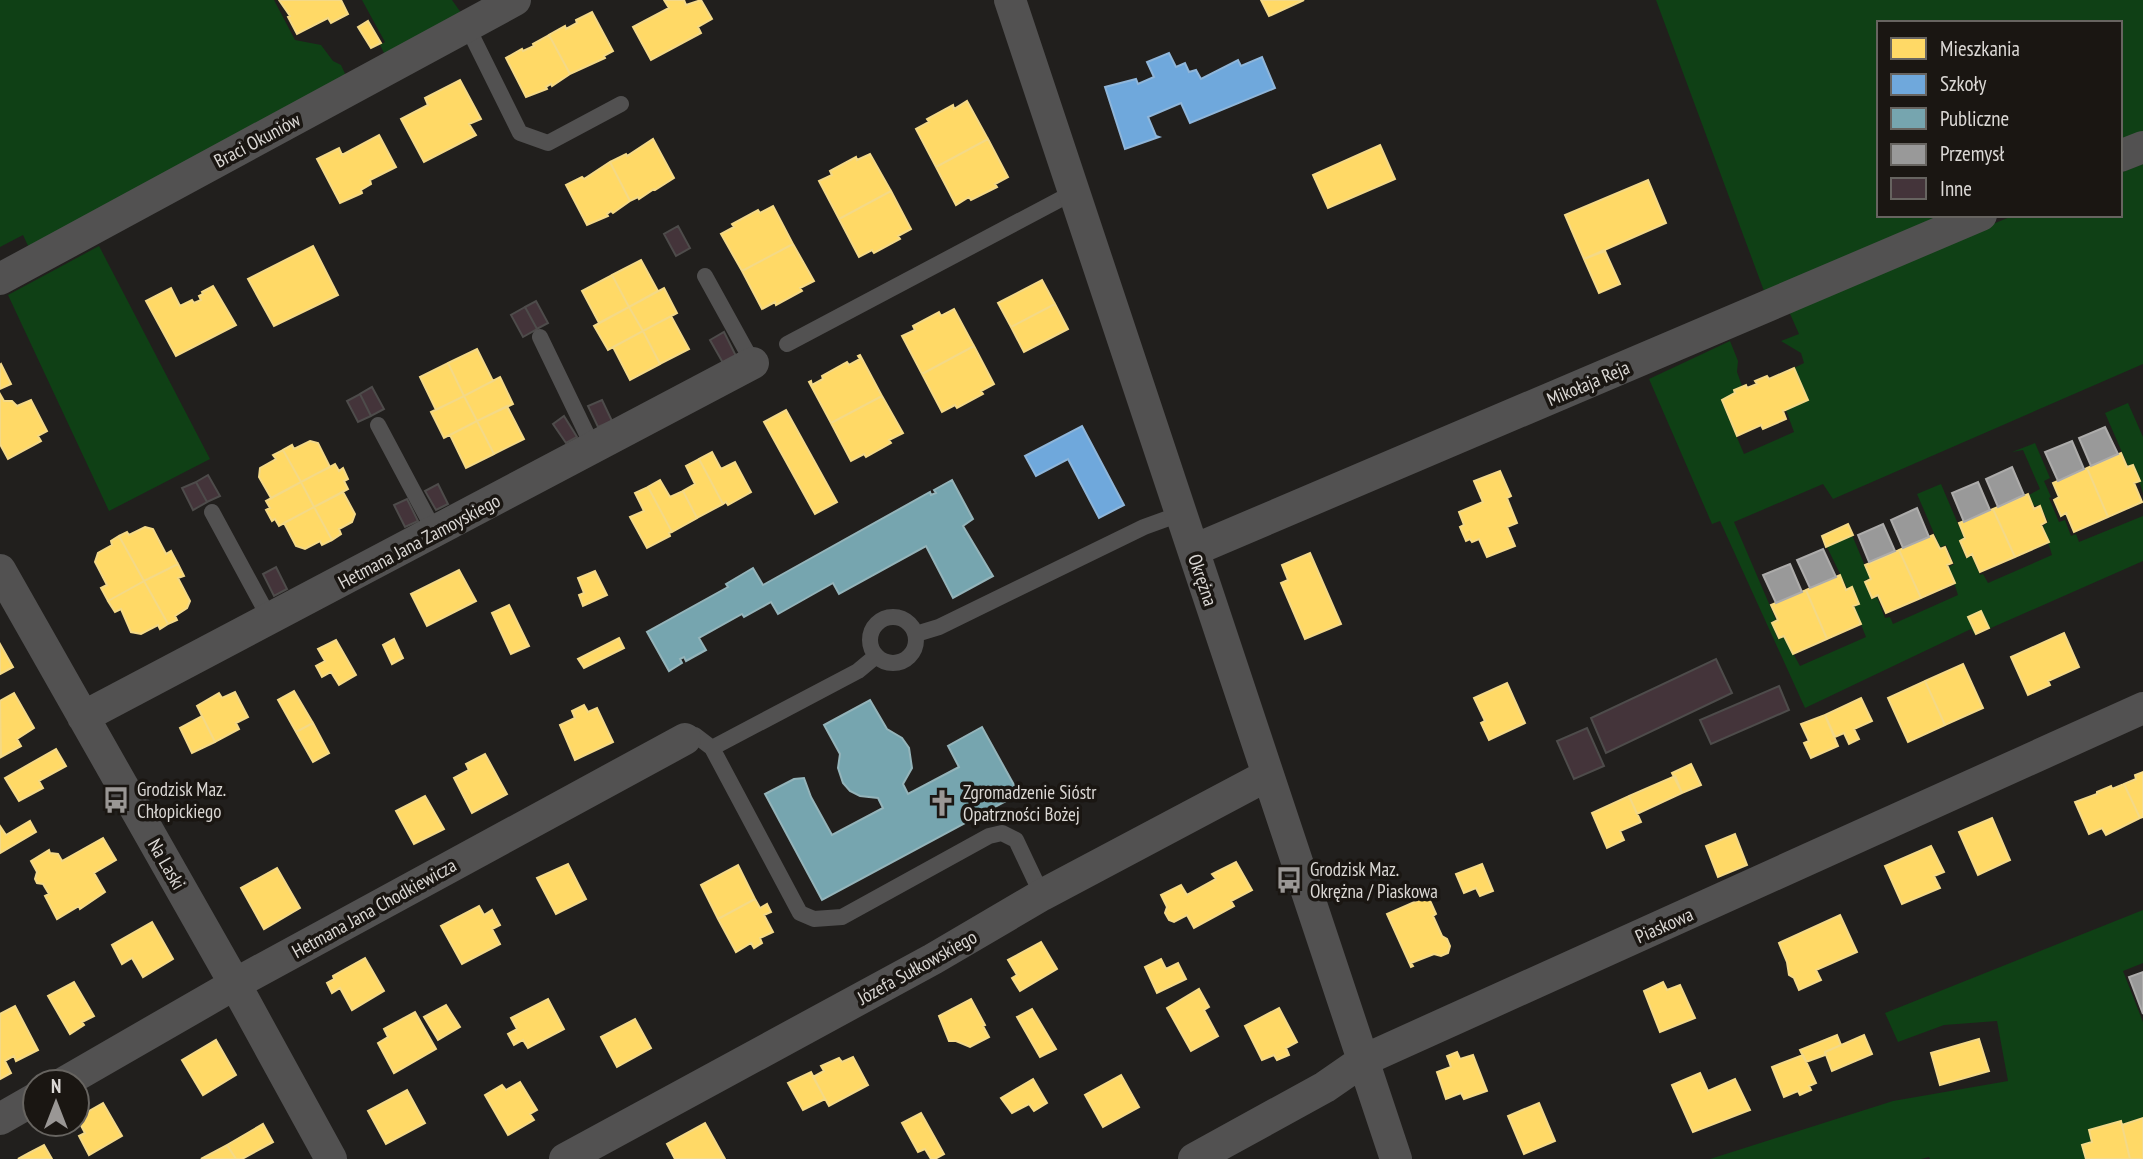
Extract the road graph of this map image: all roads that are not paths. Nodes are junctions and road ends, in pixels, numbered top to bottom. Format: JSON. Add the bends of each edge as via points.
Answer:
{"nodes":[{"id":1,"x":515,"y":0,"type":"edge"},
{"id":2,"x":1013,"y":1,"type":"edge"},
{"id":3,"x":467,"y":26,"type":"junction"},
{"id":4,"x":621,"y":104,"type":"dead end"},
{"id":5,"x":2143,"y":146,"type":"edge"},
{"id":6,"x":2122,"y":155,"type":"edge"},
{"id":7,"x":1074,"y":192,"type":"junction"},
{"id":8,"x":1976,"y":217,"type":"edge"},
{"id":9,"x":705,"y":275,"type":"dead end"},
{"id":10,"x":0,"y":279,"type":"edge"},
{"id":11,"x":540,"y":337,"type":"dead end"},
{"id":12,"x":787,"y":344,"type":"dead end"},
{"id":13,"x":753,"y":363,"type":"joint"},
{"id":14,"x":378,"y":425,"type":"dead end"},
{"id":15,"x":594,"y":449,"type":"junction"},
{"id":16,"x":212,"y":512,"type":"dead end"},
{"id":17,"x":1180,"y":514,"type":"junction"},
{"id":18,"x":435,"y":533,"type":"junction"},
{"id":19,"x":1194,"y":550,"type":"junction"},
{"id":20,"x":0,"y":570,"type":"edge"},
{"id":21,"x":270,"y":619,"type":"junction"},
{"id":22,"x":916,"y":634,"type":"junction"},
{"id":23,"x":876,"y":656,"type":"junction"},
{"id":24,"x":2143,"y":708,"type":"edge"},
{"id":25,"x":83,"y":717,"type":"junction"},
{"id":26,"x":699,"y":743,"type":"junction"},
{"id":27,"x":1268,"y":775,"type":"junction"},
{"id":28,"x":1042,"y":895,"type":"junction"},
{"id":29,"x":235,"y":984,"type":"junction"},
{"id":30,"x":1364,"y":1060,"type":"junction"},
{"id":31,"x":89,"y":1068,"type":"edge"},
{"id":32,"x":21,"y":1107,"type":"edge"},
{"id":33,"x":0,"y":1119,"type":"edge"},
{"id":34,"x":331,"y":1159,"type":"edge"},
{"id":35,"x":565,"y":1159,"type":"edge"},
{"id":36,"x":1194,"y":1159,"type":"edge"},
{"id":37,"x":1396,"y":1159,"type":"edge"}],
"edges":[{"from":1,"to":3,"type":"street","name":"Braci Okuniów"},
{"from":2,"to":7,"type":"street","name":"Okrężna"},
{"from":3,"to":4,"type":"lane","via":[[520,133],[548,143]]},
{"from":3,"to":10,"type":"street","name":"Braci Okuniów"},
{"from":5,"to":6,"type":"street"},
{"from":7,"to":12,"type":"lane"},
{"from":7,"to":17,"type":"street","name":"Okrężna"},
{"from":8,"to":19,"type":"street","name":"Mikołaja Reja"},
{"from":9,"to":13,"type":"lane"},
{"from":11,"to":15,"type":"lane"},
{"from":13,"to":15,"type":"street","name":"Hetmana Jana Zamoyskiego"},
{"from":14,"to":18,"type":"lane"},
{"from":15,"to":18,"type":"street","name":"Hetmana Jana Zamoyskiego"},
{"from":16,"to":21,"type":"lane"},
{"from":17,"to":19,"type":"street","name":"Okrężna"},
{"from":17,"to":22,"type":"lane"},
{"from":18,"to":21,"type":"street","name":"Hetmana Jana Zamoyskiego"},
{"from":19,"to":27,"type":"street","name":"Okrężna"},
{"from":20,"to":25,"type":"street","name":"Na Laski"},
{"from":21,"to":25,"type":"street","name":"Hetmana Jana Zamoyskiego"},
{"from":22,"to":23,"type":"lane","via":[[915,649],[905,661],[890,663]]},
{"from":22,"to":23,"type":"lane","via":[[901,618],[879,622],[870,642]]},
{"from":23,"to":26,"type":"lane","via":[[858,671]]},
{"from":24,"to":30,"type":"street","name":"Piaskowa"},
{"from":25,"to":29,"type":"street","name":"Na Laski"},
{"from":26,"to":28,"type":"lane","via":[[800,913],[814,919],[842,917],[1002,833],[1016,840]]},
{"from":26,"to":29,"type":"street","name":"Hetmana Jana Chodkiewicza"},
{"from":27,"to":28,"type":"street","name":"Józefa Sułkowskiego"},
{"from":27,"to":30,"type":"street","name":"Okrężna"},
{"from":28,"to":35,"type":"street","name":"Józefa Sułkowskiego"},
{"from":29,"to":31,"type":"street","name":"Hetmana Jana Chodkiewicza"},
{"from":29,"to":34,"type":"street","name":"Na Laski"},
{"from":30,"to":36,"type":"street","name":"Piaskowa","via":[[1325,1087]]},
{"from":30,"to":37,"type":"street","name":"Okrężna"},
{"from":32,"to":33,"type":"street"}]}
